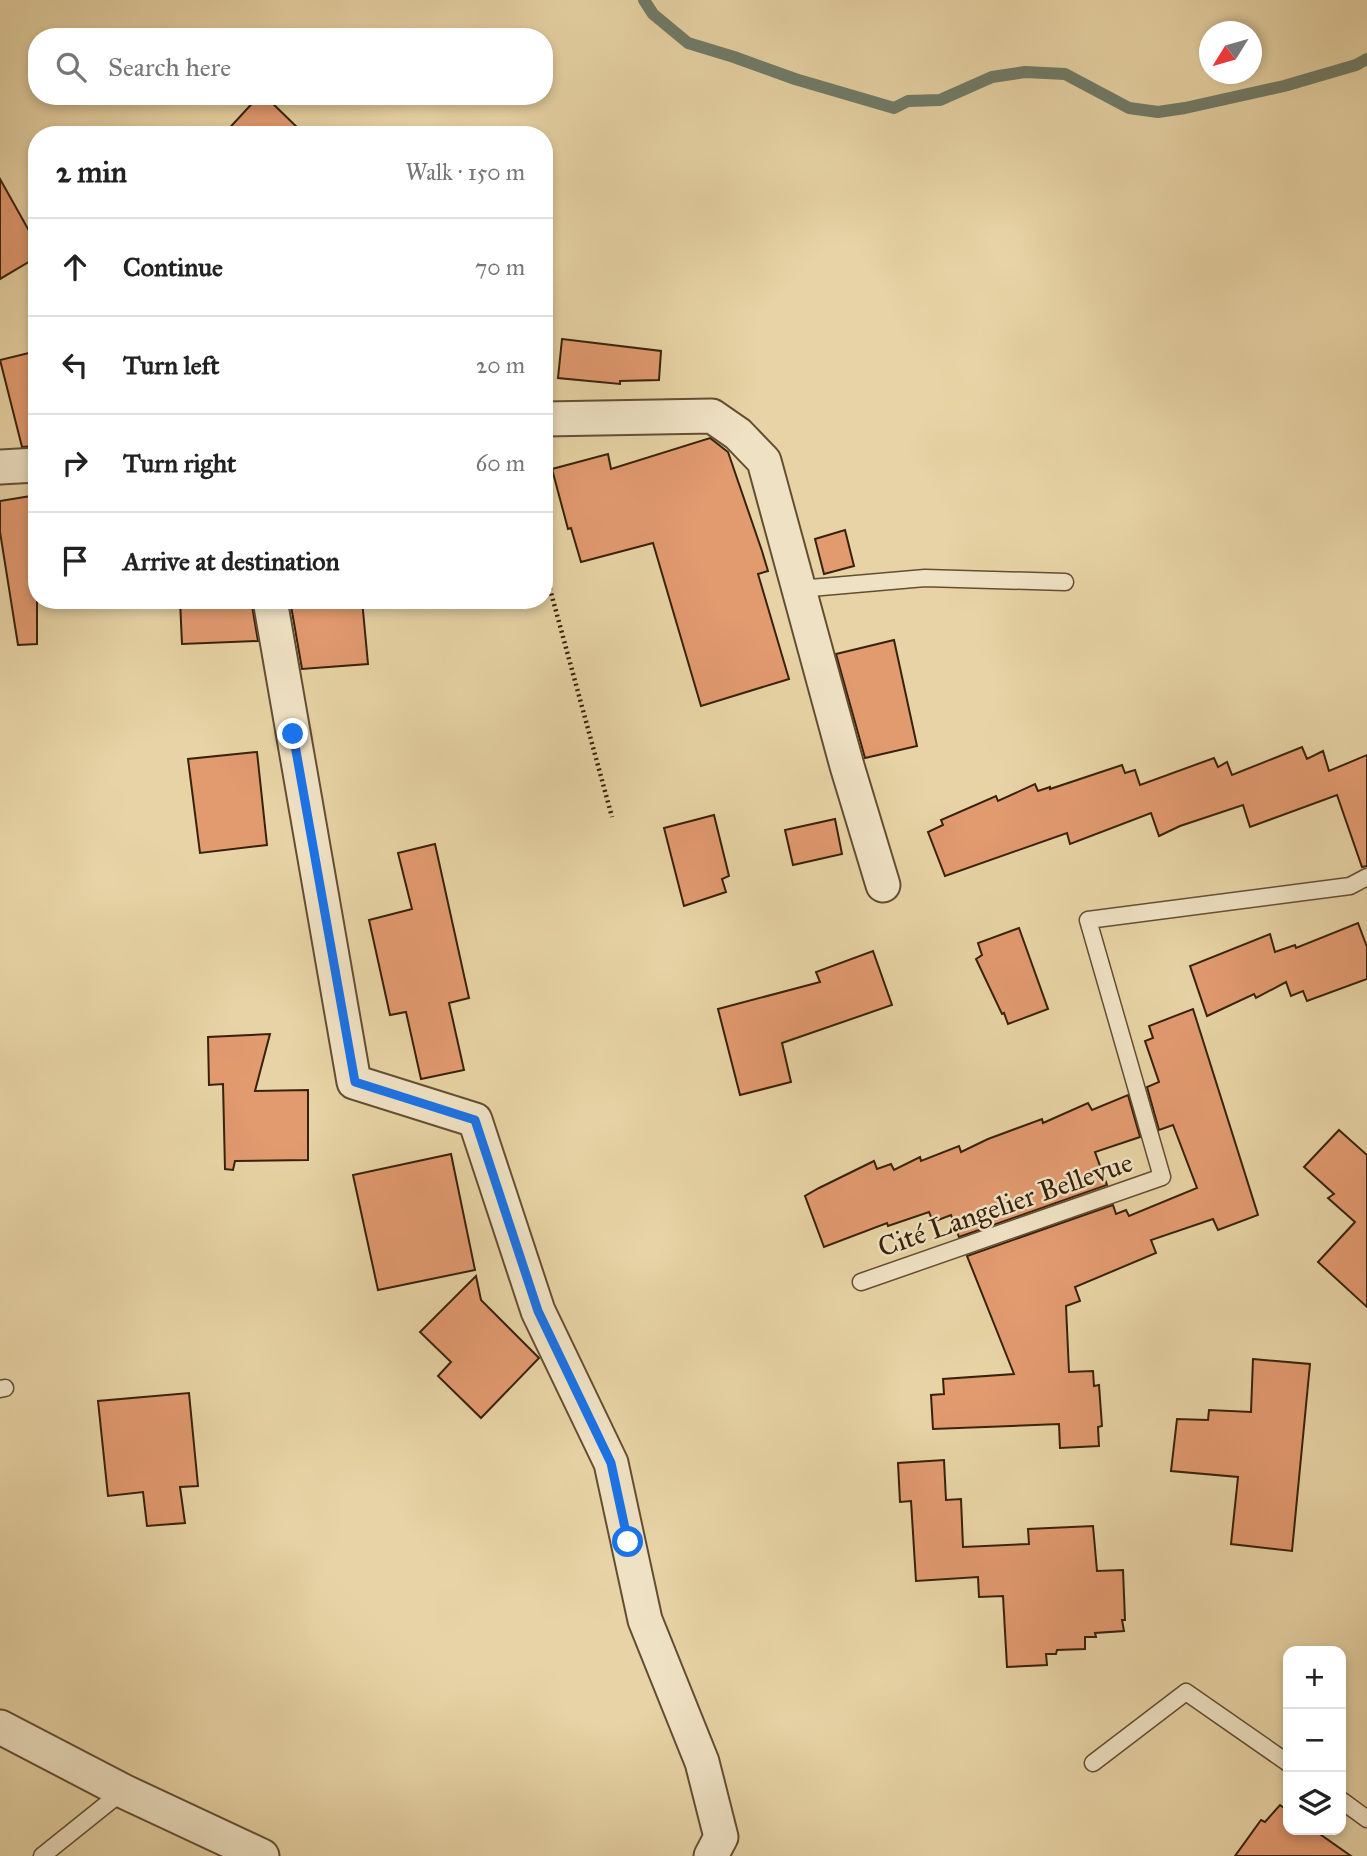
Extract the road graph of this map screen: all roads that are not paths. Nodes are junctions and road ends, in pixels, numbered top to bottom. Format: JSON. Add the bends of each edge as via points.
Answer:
{"nodes":[{"id":1,"x":553,"y":419,"type":"edge"},
{"id":2,"x":28,"y":466,"type":"edge"},
{"id":3,"x":0,"y":467,"type":"edge"},
{"id":4,"x":1065,"y":582,"type":"dead end"},
{"id":5,"x":799,"y":589,"type":"junction"},
{"id":6,"x":272,"y":609,"type":"edge"},
{"id":7,"x":1367,"y":877,"type":"edge"},
{"id":8,"x":883,"y":885,"type":"dead end"},
{"id":9,"x":861,"y":1282,"type":"dead end"},
{"id":10,"x":0,"y":1727,"type":"edge"},
{"id":11,"x":1283,"y":1760,"type":"edge"},
{"id":12,"x":1093,"y":1763,"type":"dead end"},
{"id":13,"x":123,"y":1791,"type":"junction"},
{"id":14,"x":1346,"y":1804,"type":"edge"},
{"id":15,"x":1367,"y":1819,"type":"edge"},
{"id":16,"x":42,"y":1856,"type":"edge"},
{"id":17,"x":262,"y":1856,"type":"edge"},
{"id":18,"x":710,"y":1856,"type":"edge"}],
"edges":[{"from":1,"to":5,"type":"street","via":[[712,416],[764,461]]},
{"from":2,"to":3,"type":"street"},
{"from":4,"to":5,"type":"lane","via":[[925,578]]},
{"from":5,"to":8,"type":"street"},
{"from":6,"to":18,"type":"street","via":[[355,1082],[475,1120],[538,1311],[611,1463],[645,1620],[702,1762],[721,1837]]},
{"from":7,"to":9,"type":"lane","name":"Cité Langelier Bellevue","via":[[1350,886],[1088,919],[1162,1177]]},
{"from":10,"to":13,"type":"street"},
{"from":11,"to":12,"type":"lane","via":[[1186,1692]]},
{"from":13,"to":16,"type":"lane"},
{"from":13,"to":17,"type":"street"},
{"from":14,"to":15,"type":"lane"}]}
